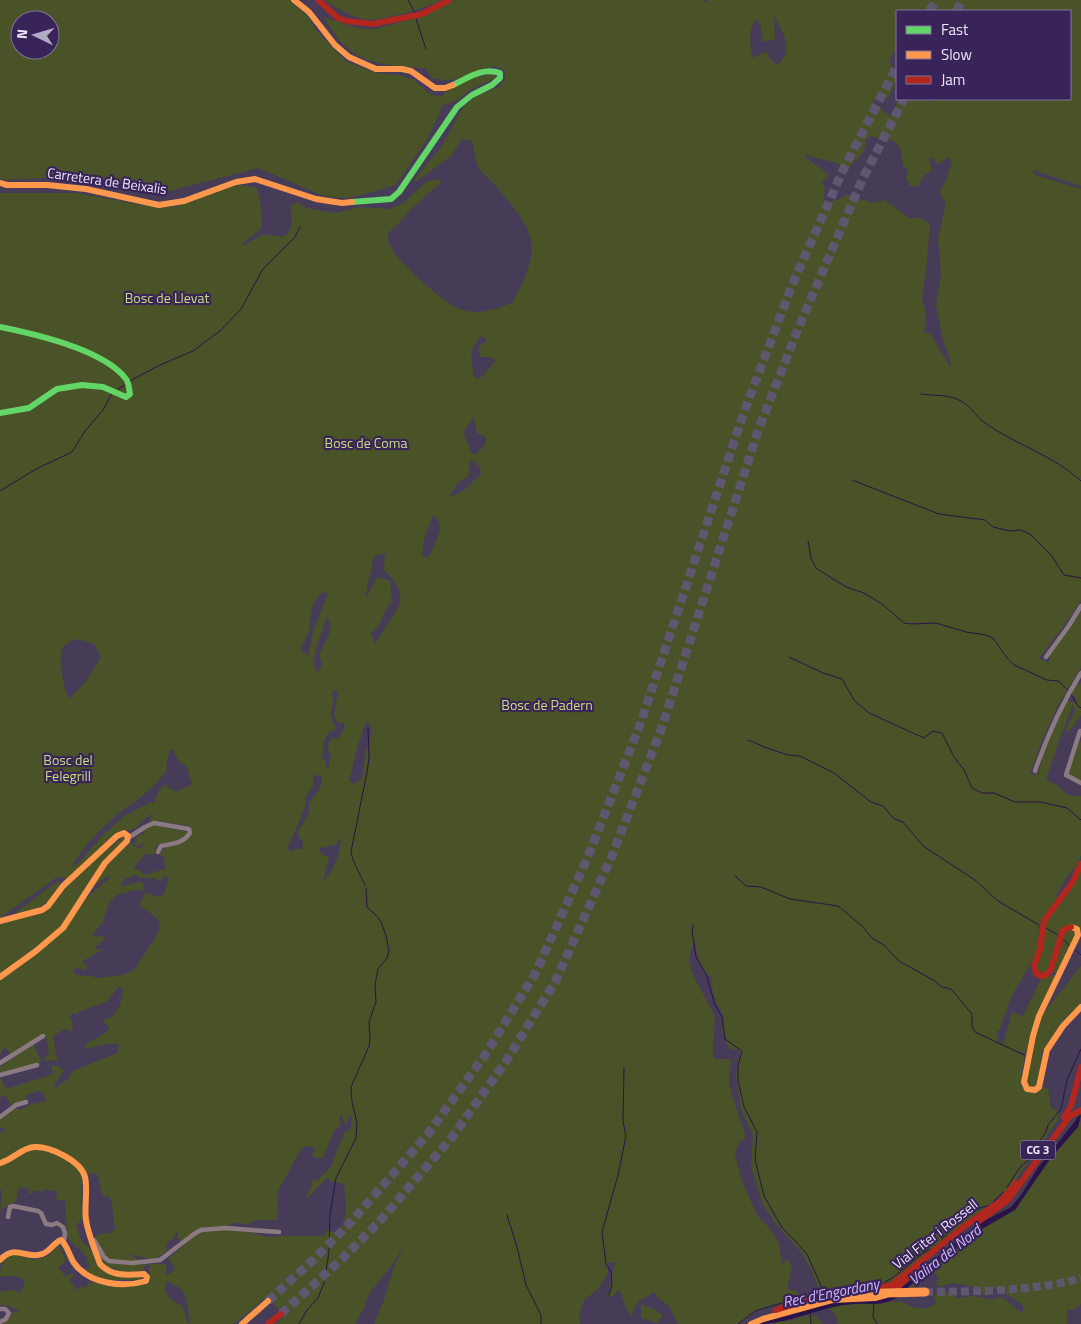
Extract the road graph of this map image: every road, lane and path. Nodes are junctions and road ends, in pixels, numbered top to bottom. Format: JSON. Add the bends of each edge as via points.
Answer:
{"nodes":[{"id":1,"x":294,"y":0,"type":"edge"},
{"id":2,"x":318,"y":0,"type":"edge"},
{"id":3,"x":449,"y":0,"type":"edge"},
{"id":4,"x":0,"y":183,"type":"edge"},
{"id":5,"x":0,"y":327,"type":"edge"},
{"id":6,"x":0,"y":414,"type":"edge"},
{"id":7,"x":1081,"y":606,"type":"edge"},
{"id":8,"x":1046,"y":657,"type":"dead end"},
{"id":9,"x":1081,"y":673,"type":"edge"},
{"id":10,"x":1080,"y":731,"type":"edge"},
{"id":11,"x":1035,"y":771,"type":"dead end"},
{"id":12,"x":1081,"y":783,"type":"edge"},
{"id":13,"x":128,"y":838,"type":"junction"},
{"id":14,"x":158,"y":852,"type":"dead end"},
{"id":15,"x":1081,"y":864,"type":"edge"},
{"id":16,"x":0,"y":921,"type":"edge"},
{"id":17,"x":1078,"y":939,"type":"edge"},
{"id":18,"x":0,"y":977,"type":"edge"},
{"id":19,"x":1081,"y":1007,"type":"edge"},
{"id":20,"x":43,"y":1036,"type":"dead end"},
{"id":21,"x":0,"y":1063,"type":"edge"},
{"id":22,"x":37,"y":1066,"type":"dead end"},
{"id":23,"x":1081,"y":1067,"type":"edge"},
{"id":24,"x":0,"y":1075,"type":"edge"},
{"id":25,"x":1077,"y":1097,"type":"edge"},
{"id":26,"x":26,"y":1102,"type":"dead end"},
{"id":27,"x":1081,"y":1110,"type":"edge"},
{"id":28,"x":0,"y":1117,"type":"edge"},
{"id":29,"x":1063,"y":1121,"type":"junction"},
{"id":30,"x":0,"y":1163,"type":"edge"},
{"id":31,"x":1018,"y":1184,"type":"junction"},
{"id":32,"x":8,"y":1217,"type":"dead end"},
{"id":33,"x":279,"y":1232,"type":"dead end"},
{"id":34,"x":91,"y":1238,"type":"junction"},
{"id":35,"x":64,"y":1241,"type":"junction"},
{"id":36,"x":0,"y":1260,"type":"edge"},
{"id":37,"x":924,"y":1292,"type":"tunnel mouth"},
{"id":38,"x":266,"y":1303,"type":"tunnel mouth"},
{"id":39,"x":0,"y":1309,"type":"edge"},
{"id":40,"x":776,"y":1310,"type":"junction"},
{"id":41,"x":281,"y":1314,"type":"tunnel mouth"},
{"id":42,"x":0,"y":1322,"type":"edge"},
{"id":43,"x":271,"y":1322,"type":"edge"},
{"id":44,"x":242,"y":1324,"type":"edge"},
{"id":45,"x":749,"y":1324,"type":"edge"}],
"edges":[{"from":1,"to":4,"type":"main road","name":"Carretera de Beixalis","via":[[308,9],[339,50],[376,69],[407,70],[437,89],[491,71],[498,71],[500,78],[457,107],[391,199],[342,204],[255,179],[236,182],[184,201],[159,205],[86,189]]},
{"from":2,"to":3,"type":"main road","via":[[338,18],[378,23],[429,11]]},
{"from":5,"to":6,"type":"main road","via":[[78,349],[112,366],[128,382],[131,391],[126,397],[97,385],[57,389],[29,408]]},
{"from":7,"to":8,"type":"street"},
{"from":9,"to":11,"type":"street","via":[[1061,705]]},
{"from":10,"to":12,"type":"street","via":[[1066,775]]},
{"from":13,"to":14,"type":"street","via":[[154,823],[190,831],[190,836],[161,846]]},
{"from":13,"to":16,"type":"main road","via":[[124,833],[117,836],[42,910]]},
{"from":13,"to":18,"type":"main road","via":[[105,863],[62,928]]},
{"from":15,"to":17,"type":"main road","via":[[1072,883],[1044,921],[1034,966],[1038,975],[1048,972],[1066,928],[1074,927]]},
{"from":17,"to":19,"type":"main road","via":[[1035,1026],[1024,1082],[1027,1089],[1039,1087],[1047,1050]]},
{"from":20,"to":21,"type":"street"},
{"from":22,"to":24,"type":"street"},
{"from":23,"to":25,"type":"main road"},
{"from":25,"to":27,"type":"main road","via":[[1073,1107]]},
{"from":25,"to":29,"type":"main road"},
{"from":26,"to":28,"type":"street"},
{"from":27,"to":29,"type":"main road","number":"CG 3"},
{"from":29,"to":31,"type":"main road","number":"CG 3"},
{"from":30,"to":34,"type":"main road","via":[[33,1147],[73,1161],[85,1177],[86,1216]]},
{"from":31,"to":40,"type":"main road","name":"Vial Fiter i Rossell","number":"CG 3","via":[[1001,1201],[966,1224],[892,1284],[834,1292]]},
{"from":31,"to":45,"type":"main road","name":"Vial Fiter i Rossell","number":"CG 3","via":[[1000,1207],[881,1297],[832,1300]]},
{"from":32,"to":35,"type":"street","via":[[13,1206],[38,1211],[46,1224],[63,1227]]},
{"from":33,"to":34,"type":"street","via":[[225,1228],[201,1230],[160,1260],[132,1263],[104,1258]]},
{"from":34,"to":35,"type":"main road","via":[[103,1268],[125,1276],[144,1274],[146,1281],[110,1283],[92,1279],[73,1260]]},
{"from":35,"to":36,"type":"main road","via":[[57,1241],[41,1255],[14,1251]]},
{"from":37,"to":40,"type":"main road","bridge":true,"via":[[846,1294]]},
{"from":38,"to":44,"type":"main road"},
{"from":39,"to":42,"type":"street","via":[[9,1313]]},
{"from":40,"to":45,"type":"main road"},
{"from":41,"to":43,"type":"main road"}]}
